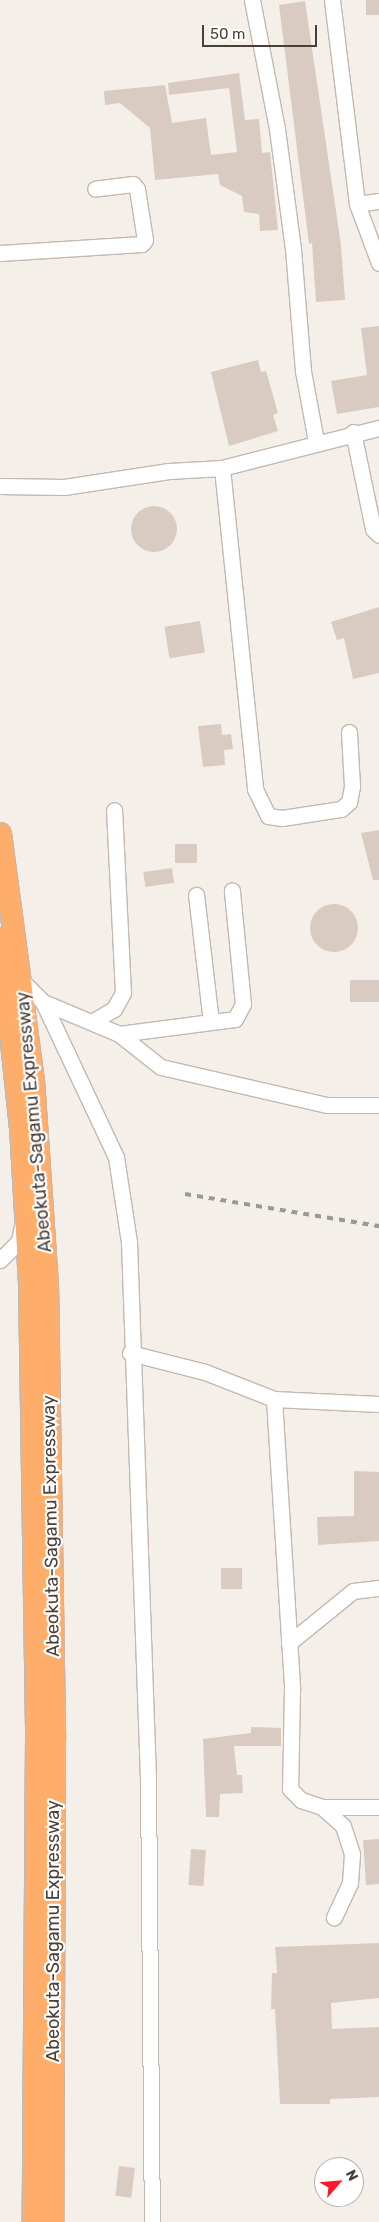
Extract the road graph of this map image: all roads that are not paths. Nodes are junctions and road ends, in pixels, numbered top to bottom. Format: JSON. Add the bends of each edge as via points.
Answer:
{"nodes":[{"id":1,"x":252,"y":0,"type":"edge"},
{"id":2,"x":332,"y":0,"type":"edge"},
{"id":3,"x":95,"y":189,"type":"dead end"},
{"id":4,"x":379,"y":201,"type":"edge"},
{"id":5,"x":358,"y":204,"type":"junction"},
{"id":6,"x":0,"y":253,"type":"edge"},
{"id":7,"x":379,"y":264,"type":"edge"},
{"id":8,"x":379,"y":428,"type":"edge"},
{"id":9,"x":353,"y":432,"type":"junction"},
{"id":10,"x":316,"y":441,"type":"junction"},
{"id":11,"x":222,"y":468,"type":"junction"},
{"id":12,"x":0,"y":486,"type":"edge"},
{"id":13,"x":379,"y":535,"type":"edge"},
{"id":14,"x":350,"y":732,"type":"dead end"},
{"id":15,"x":114,"y":810,"type":"dead end"},
{"id":16,"x":0,"y":833,"type":"edge"},
{"id":17,"x":232,"y":891,"type":"dead end"},
{"id":18,"x":196,"y":895,"type":"dead end"},
{"id":19,"x":0,"y":938,"type":"edge"},
{"id":20,"x":14,"y":975,"type":"junction"},
{"id":21,"x":43,"y":1002,"type":"junction"},
{"id":22,"x":92,"y":1022,"type":"junction"},
{"id":23,"x":211,"y":1022,"type":"junction"},
{"id":24,"x":119,"y":1034,"type":"junction"},
{"id":25,"x":379,"y":1106,"type":"edge"},
{"id":26,"x":25,"y":1203,"type":"junction"},
{"id":27,"x":0,"y":1260,"type":"edge"},
{"id":28,"x":130,"y":1353,"type":"junction"},
{"id":29,"x":274,"y":1399,"type":"junction"},
{"id":30,"x":379,"y":1404,"type":"edge"},
{"id":31,"x":379,"y":1588,"type":"edge"},
{"id":32,"x":289,"y":1643,"type":"junction"},
{"id":33,"x":322,"y":1807,"type":"junction"},
{"id":34,"x":379,"y":1807,"type":"edge"},
{"id":35,"x":334,"y":1917,"type":"dead end"},
{"id":36,"x":33,"y":2222,"type":"edge"},
{"id":37,"x":52,"y":2222,"type":"edge"},
{"id":38,"x":152,"y":2222,"type":"edge"}],
"edges":[{"from":1,"to":10,"type":"street","via":[[277,129],[293,249],[303,372]]},
{"from":2,"to":5,"type":"street"},
{"from":3,"to":6,"type":"street","via":[[133,184],[137,188],[145,240],[142,244]]},
{"from":4,"to":5,"type":"street"},
{"from":5,"to":7,"type":"street"},
{"from":8,"to":9,"type":"street"},
{"from":9,"to":10,"type":"street"},
{"from":9,"to":13,"type":"street","via":[[373,529]]},
{"from":10,"to":11,"type":"street"},
{"from":11,"to":12,"type":"street","via":[[170,471],[64,487]]},
{"from":11,"to":14,"type":"street","via":[[255,789],[259,805],[268,816],[282,818],[341,809],[349,802],[352,786]]},
{"from":15,"to":22,"type":"street","via":[[123,993],[114,1009]]},
{"from":16,"to":20,"type":"highway","name":"Abeokuta-Sagamu Expressway"},
{"from":17,"to":23,"type":"street","via":[[243,1004],[235,1018]]},
{"from":18,"to":23,"type":"street"},
{"from":19,"to":20,"type":"highway","name":"Abeokuta-Sagamu Expressway"},
{"from":20,"to":21,"type":"street"},
{"from":20,"to":26,"type":"highway","name":"Abeokuta-Sagamu Expressway"},
{"from":20,"to":37,"type":"highway","name":"Abeokuta-Sagamu Expressway","via":[[47,1282],[54,1738]]},
{"from":21,"to":22,"type":"street"},
{"from":21,"to":28,"type":"street","via":[[116,1156],[129,1242]]},
{"from":22,"to":24,"type":"street"},
{"from":23,"to":24,"type":"street"},
{"from":24,"to":25,"type":"street","via":[[161,1067],[327,1105]]},
{"from":26,"to":27,"type":"street","via":[[20,1241]]},
{"from":26,"to":36,"type":"highway","name":"Abeokuta-Sagamu Expressway","via":[[36,1738]]},
{"from":28,"to":29,"type":"street","via":[[205,1372]]},
{"from":28,"to":38,"type":"street","via":[[148,1777]]},
{"from":29,"to":30,"type":"street"},
{"from":29,"to":32,"type":"street"},
{"from":31,"to":32,"type":"street","via":[[353,1591]]},
{"from":32,"to":33,"type":"street","via":[[292,1689],[290,1789],[301,1800]]},
{"from":33,"to":34,"type":"street"},
{"from":33,"to":35,"type":"street","via":[[343,1826],[352,1854],[350,1883]]}]}
